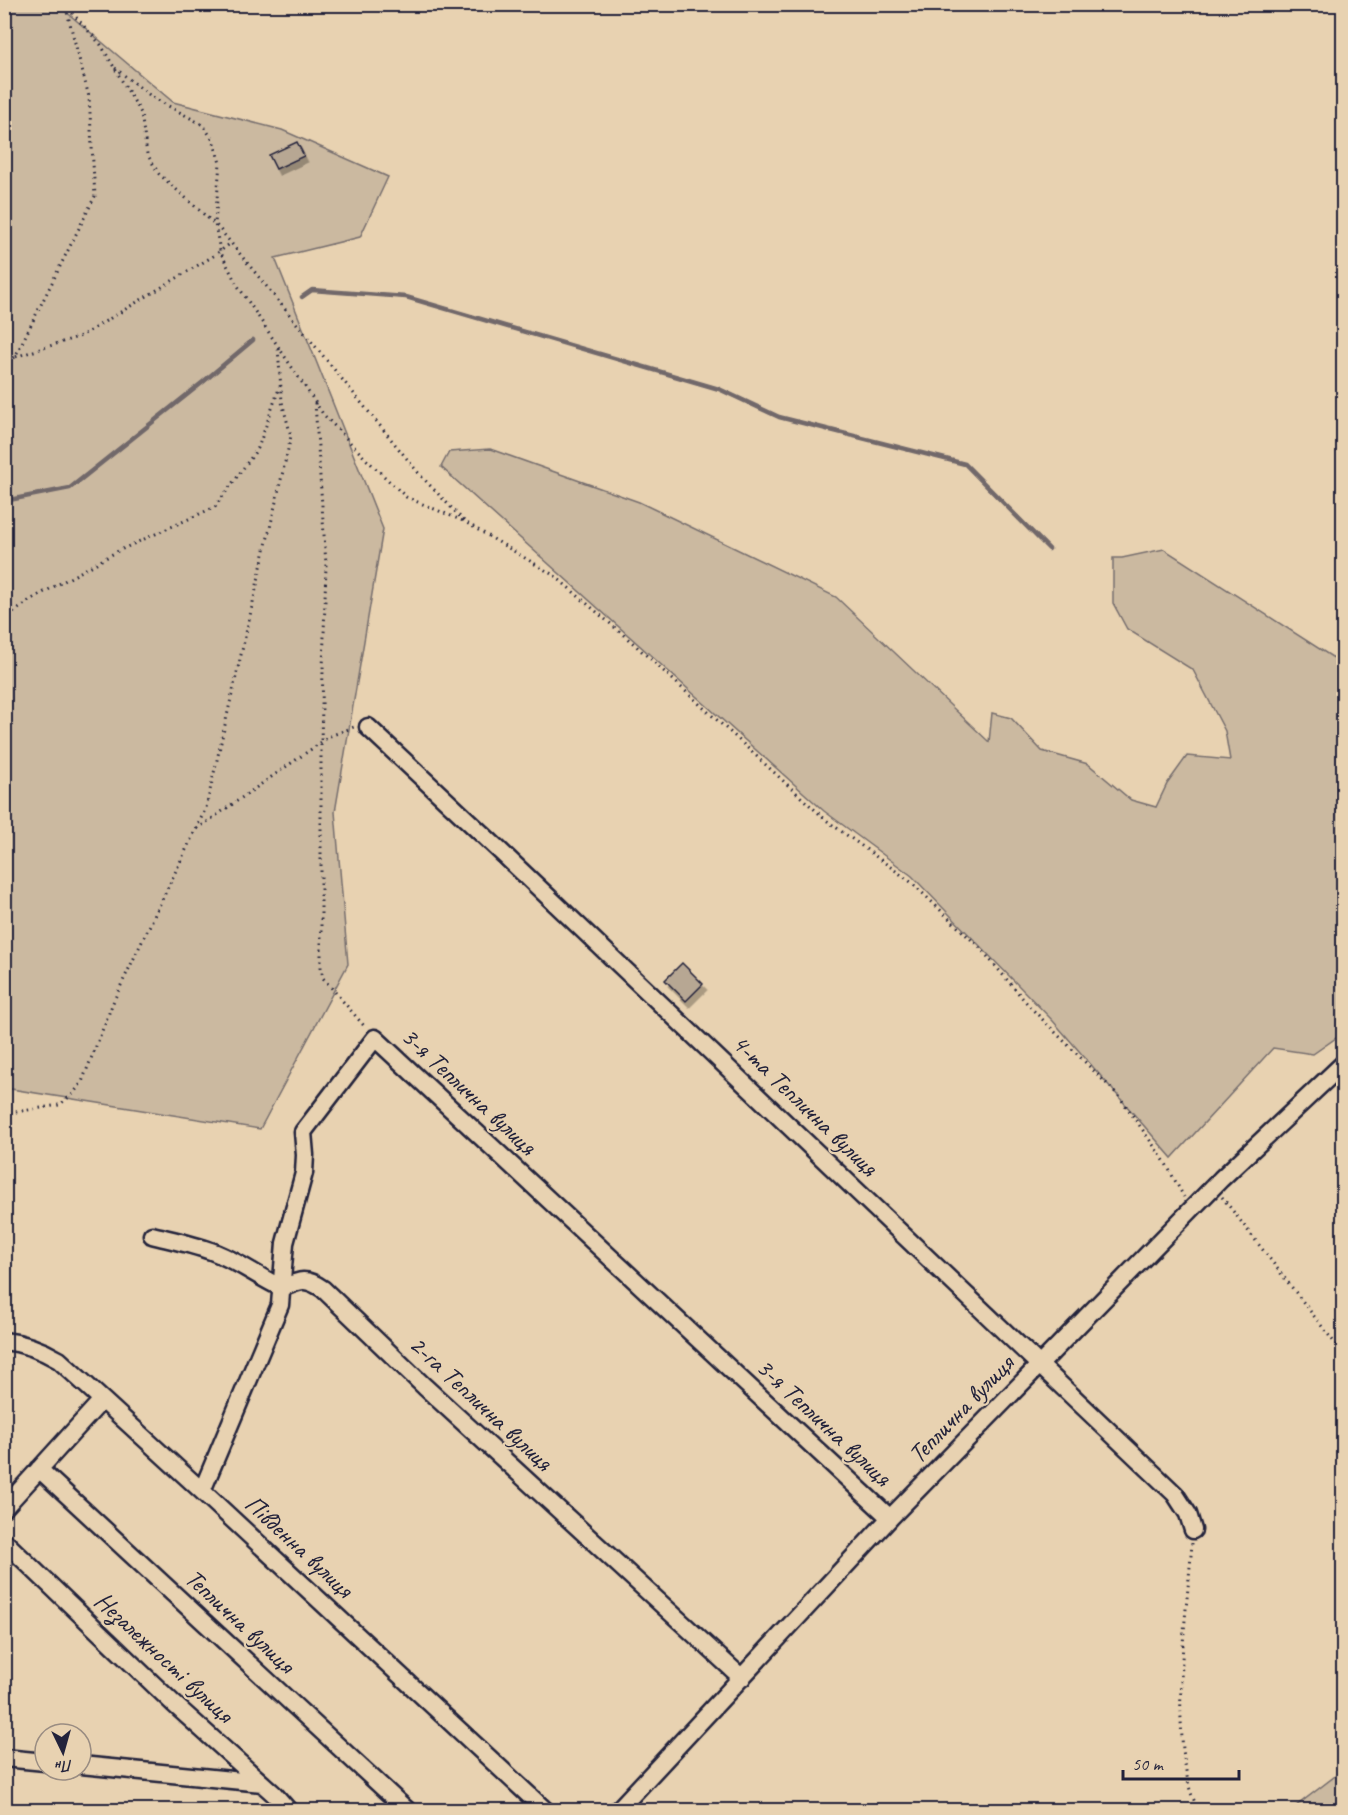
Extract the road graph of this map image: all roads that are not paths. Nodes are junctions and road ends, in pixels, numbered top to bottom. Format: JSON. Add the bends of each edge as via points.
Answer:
{"nodes":[{"id":1,"x":368,"y":727,"type":"road end"},
{"id":2,"x":1344,"y":1063,"type":"edge"},
{"id":3,"x":152,"y":1235,"type":"dead end"},
{"id":4,"x":282,"y":1288,"type":"junction"},
{"id":5,"x":4,"y":1341,"type":"edge"},
{"id":6,"x":1040,"y":1364,"type":"junction"},
{"id":7,"x":102,"y":1400,"type":"junction"},
{"id":8,"x":39,"y":1469,"type":"junction"},
{"id":9,"x":202,"y":1491,"type":"junction"},
{"id":10,"x":4,"y":1508,"type":"edge"},
{"id":11,"x":890,"y":1518,"type":"junction"},
{"id":12,"x":1193,"y":1530,"type":"road end"},
{"id":13,"x":4,"y":1541,"type":"edge"},
{"id":14,"x":742,"y":1678,"type":"junction"},
{"id":15,"x":4,"y":1758,"type":"edge"},
{"id":16,"x":33,"y":1761,"type":"edge"},
{"id":17,"x":93,"y":1766,"type":"edge"},
{"id":18,"x":262,"y":1783,"type":"junction"},
{"id":19,"x":288,"y":1810,"type":"edge"},
{"id":20,"x":407,"y":1810,"type":"edge"},
{"id":21,"x":545,"y":1810,"type":"edge"},
{"id":22,"x":618,"y":1810,"type":"edge"}],
"edges":[{"from":1,"to":6,"type":"street","name":"4-та Теплична вулиця"},
{"from":2,"to":6,"type":"street","name":"Теплична вулиця","via":[[1218,1182]]},
{"from":3,"to":4,"type":"street","via":[[212,1251]]},
{"from":4,"to":9,"type":"street","name":"3-я Теплична вулиця","via":[[271,1330]]},
{"from":4,"to":11,"type":"street","name":"3-я Теплична вулиця","via":[[285,1243],[304,1173],[303,1132],[375,1038]]},
{"from":4,"to":14,"type":"street","name":"2-га Теплична вулиця","via":[[307,1280],[323,1289]]},
{"from":5,"to":7,"type":"street","name":"Південна вулиця","via":[[40,1349],[59,1360]]},
{"from":6,"to":11,"type":"street","name":"Теплична вулиця"},
{"from":6,"to":12,"type":"street","name":"4-та Теплична вулиця","via":[[1175,1494]]},
{"from":7,"to":8,"type":"street"},
{"from":7,"to":9,"type":"street","name":"Південна вулиця"},
{"from":8,"to":10,"type":"street"},
{"from":8,"to":20,"type":"street","name":"Теплична вулиця"},
{"from":9,"to":21,"type":"street","name":"Південна вулиця"},
{"from":11,"to":14,"type":"street","name":"Теплична вулиця"},
{"from":13,"to":18,"type":"street","name":"Незалежності вулиця"},
{"from":14,"to":22,"type":"street","name":"Теплична вулиця"},
{"from":15,"to":16,"type":"street"},
{"from":17,"to":18,"type":"street"},
{"from":18,"to":19,"type":"street","name":"Незалежності вулиця"}]}
